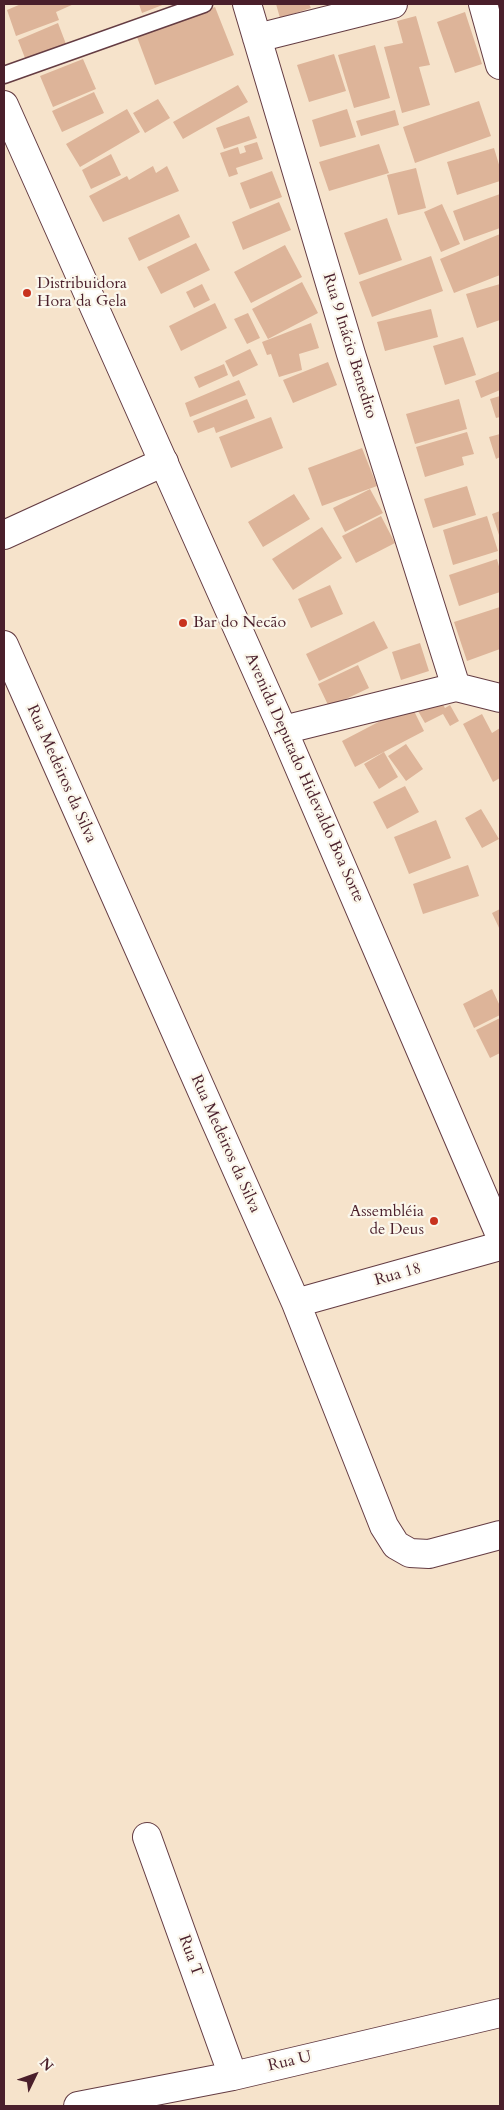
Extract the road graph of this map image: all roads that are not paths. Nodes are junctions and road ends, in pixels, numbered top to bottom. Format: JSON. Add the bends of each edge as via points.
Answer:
{"nodes":[{"id":1,"x":204,"y":4,"type":"edge"},
{"id":2,"x":247,"y":4,"type":"edge"},
{"id":3,"x":393,"y":4,"type":"edge"},
{"id":4,"x":483,"y":4,"type":"edge"},
{"id":5,"x":257,"y":38,"type":"junction"},
{"id":6,"x":500,"y":65,"type":"edge"},
{"id":7,"x":4,"y":76,"type":"edge"},
{"id":8,"x":4,"y":105,"type":"edge"},
{"id":9,"x":164,"y":462,"type":"junction"},
{"id":10,"x":4,"y":535,"type":"edge"},
{"id":11,"x":4,"y":645,"type":"edge"},
{"id":12,"x":456,"y":687,"type":"junction"},
{"id":13,"x":500,"y":698,"type":"edge"},
{"id":14,"x":283,"y":730,"type":"junction"},
{"id":15,"x":500,"y":1235,"type":"edge"},
{"id":16,"x":500,"y":1246,"type":"edge"},
{"id":17,"x":296,"y":1303,"type":"junction"},
{"id":18,"x":500,"y":1535,"type":"edge"},
{"id":19,"x":147,"y":1837,"type":"dead end"},
{"id":20,"x":500,"y":2013,"type":"edge"},
{"id":21,"x":233,"y":2076,"type":"junction"},
{"id":22,"x":78,"y":2106,"type":"edge"}],
"edges":[{"from":1,"to":7,"type":"lane"},
{"from":2,"to":5,"type":"street","name":"Rua 9 Inácio Benedito"},
{"from":3,"to":5,"type":"street"},
{"from":4,"to":6,"type":"street"},
{"from":5,"to":12,"type":"street","name":"Rua 9 Inácio Benedito","via":[[351,354]]},
{"from":8,"to":9,"type":"street","name":"Avenida Deputado Hidevaldo Boa Sorte"},
{"from":9,"to":10,"type":"street"},
{"from":9,"to":14,"type":"street","name":"Avenida Deputado Hidevaldo Boa Sorte"},
{"from":11,"to":17,"type":"street","name":"Rua Medeiros da Silva"},
{"from":12,"to":13,"type":"street"},
{"from":12,"to":14,"type":"street"},
{"from":14,"to":15,"type":"street","name":"Avenida Deputado Hidevaldo Boa Sorte"},
{"from":16,"to":17,"type":"street","name":"Rua 18"},
{"from":17,"to":18,"type":"street","name":"Rua Medeiros da Silva","via":[[384,1526],[396,1545],[410,1553],[428,1554]]},
{"from":19,"to":21,"type":"street","name":"Rua T"},
{"from":20,"to":21,"type":"street","name":"Rua U"},
{"from":21,"to":22,"type":"street","name":"Rua U"}]}
